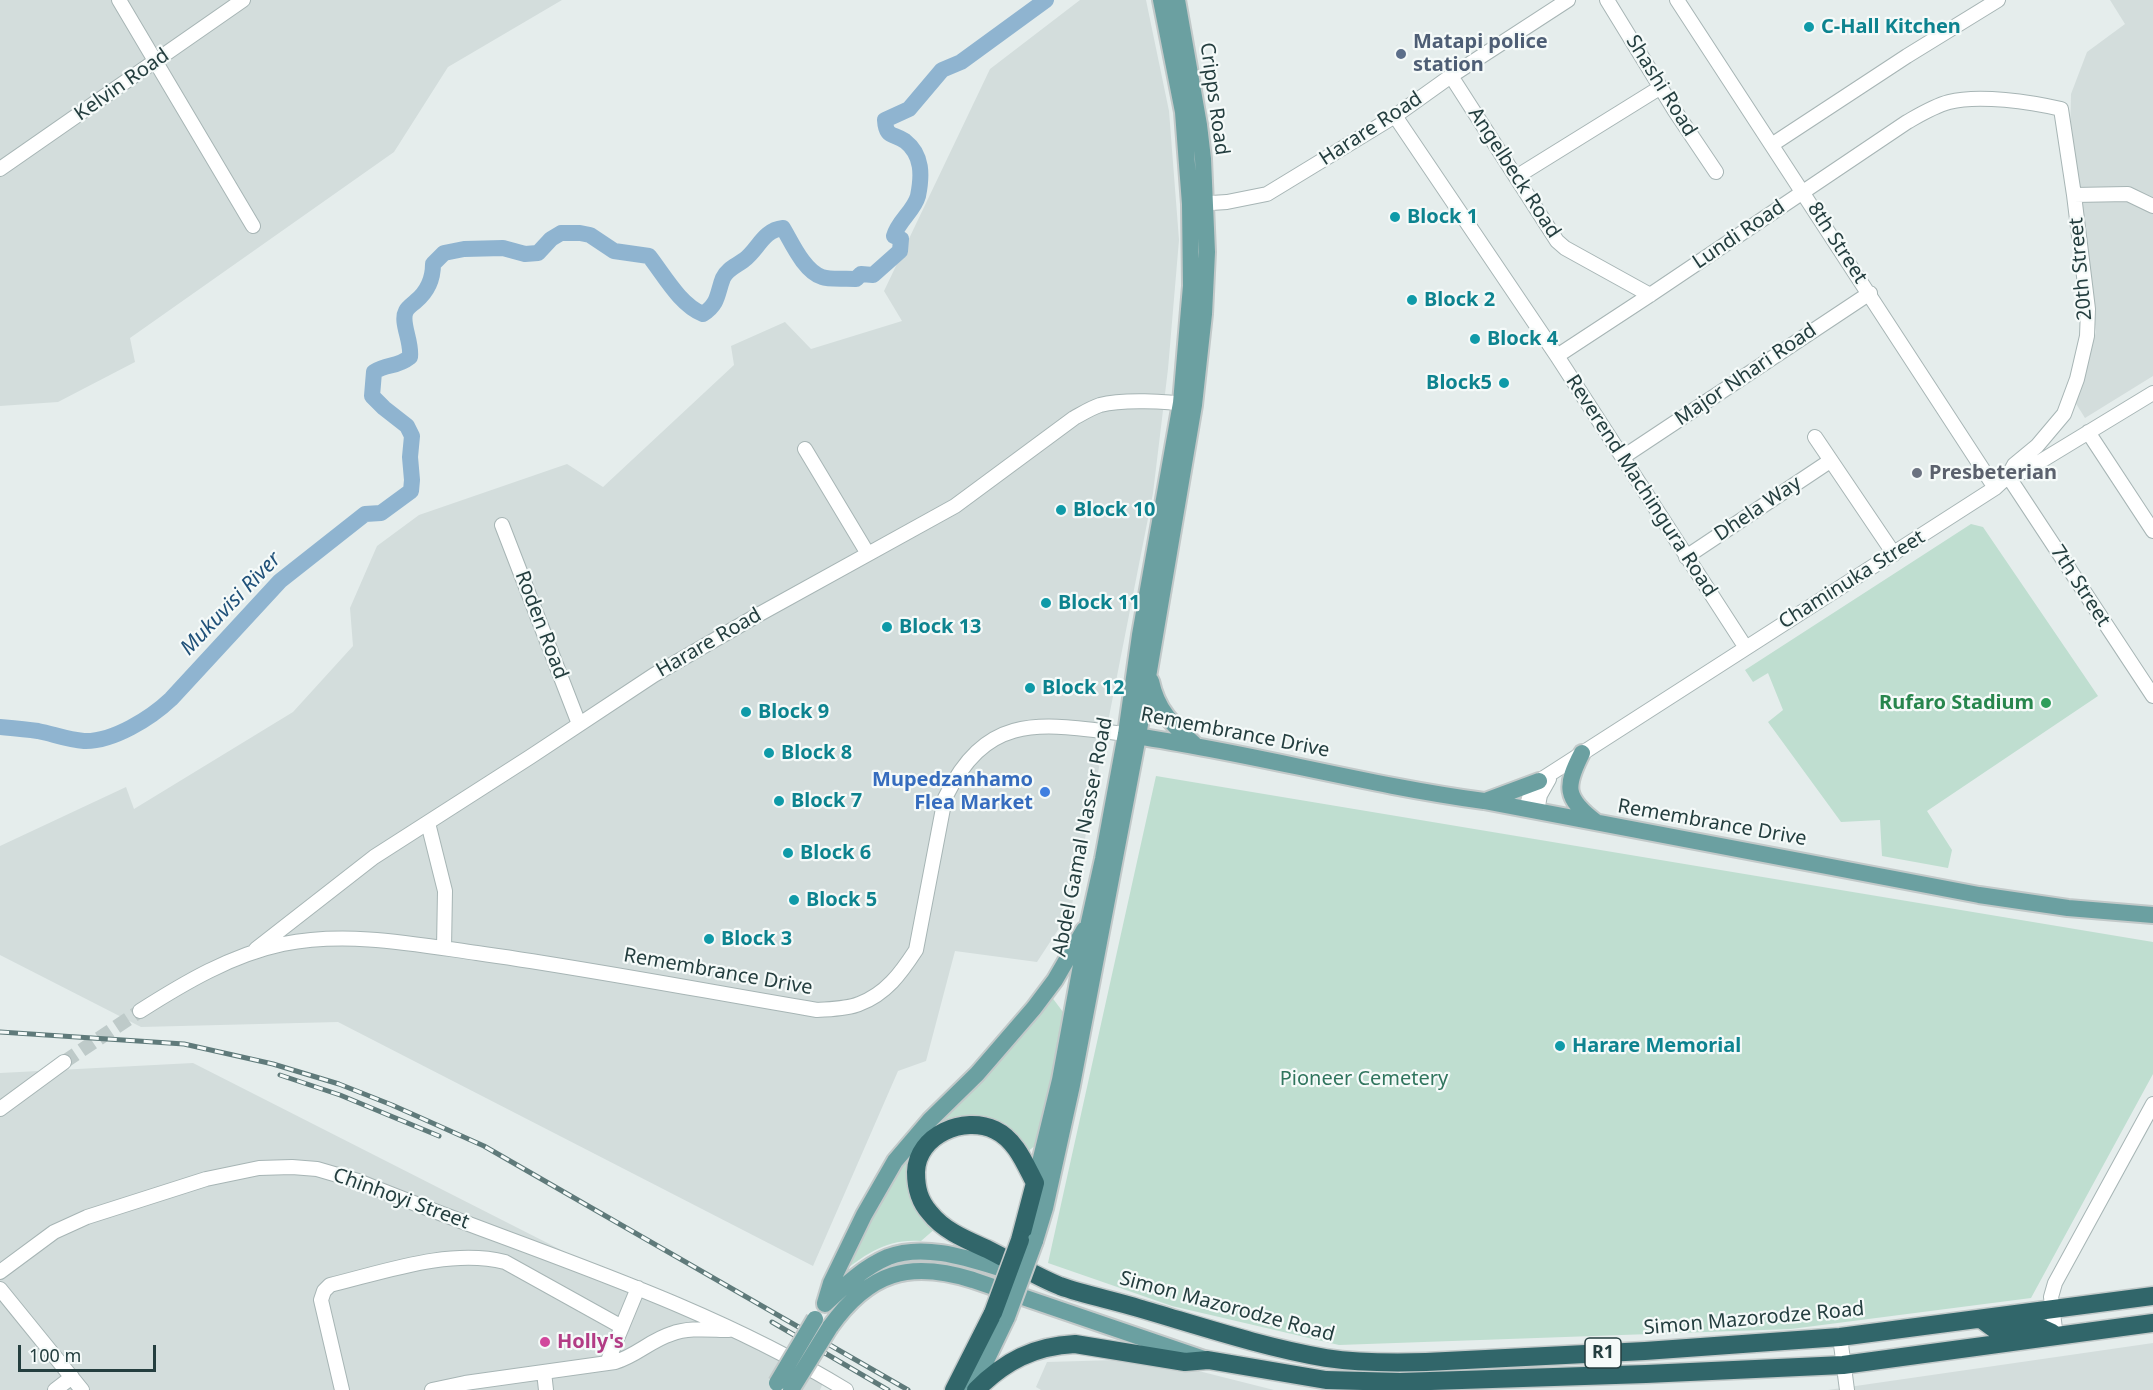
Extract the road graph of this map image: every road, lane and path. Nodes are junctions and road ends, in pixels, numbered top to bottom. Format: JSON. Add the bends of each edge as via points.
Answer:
{"nodes":[{"id":1,"x":119,"y":0,"type":"edge"},
{"id":2,"x":243,"y":0,"type":"edge"},
{"id":3,"x":1161,"y":0,"type":"edge"},
{"id":4,"x":1177,"y":0,"type":"edge"},
{"id":5,"x":1568,"y":0,"type":"edge"},
{"id":6,"x":1607,"y":0,"type":"edge"},
{"id":7,"x":1677,"y":0,"type":"edge"},
{"id":8,"x":1998,"y":0,"type":"edge"},
{"id":9,"x":155,"y":62,"type":"junction"},
{"id":10,"x":1451,"y":76,"type":"junction"},
{"id":11,"x":1661,"y":87,"type":"junction"},
{"id":12,"x":2061,"y":109,"type":"joint"},
{"id":13,"x":1395,"y":116,"type":"junction"},
{"id":14,"x":1773,"y":144,"type":"junction"},
{"id":15,"x":0,"y":169,"type":"edge"},
{"id":16,"x":1716,"y":172,"type":"dead end"},
{"id":17,"x":1516,"y":177,"type":"junction"},
{"id":18,"x":1803,"y":191,"type":"junction"},
{"id":19,"x":2074,"y":195,"type":"junction"},
{"id":20,"x":1197,"y":204,"type":"junction"},
{"id":21,"x":2153,"y":206,"type":"edge"},
{"id":22,"x":253,"y":226,"type":"dead end"},
{"id":23,"x":1870,"y":293,"type":"junction"},
{"id":24,"x":1650,"y":296,"type":"junction"},
{"id":25,"x":1557,"y":356,"type":"junction"},
{"id":26,"x":2153,"y":393,"type":"edge"},
{"id":27,"x":1187,"y":404,"type":"junction"},
{"id":28,"x":2088,"y":432,"type":"junction"},
{"id":29,"x":1815,"y":437,"type":"dead end"},
{"id":30,"x":805,"y":448,"type":"dead end"},
{"id":31,"x":1623,"y":457,"type":"junction"},
{"id":32,"x":1830,"y":461,"type":"junction"},
{"id":33,"x":2008,"y":476,"type":"junction"},
{"id":34,"x":1995,"y":488,"type":"junction"},
{"id":35,"x":502,"y":525,"type":"dead end"},
{"id":36,"x":2153,"y":531,"type":"edge"},
{"id":37,"x":868,"y":554,"type":"junction"},
{"id":38,"x":1894,"y":554,"type":"junction"},
{"id":39,"x":1686,"y":557,"type":"junction"},
{"id":40,"x":1746,"y":648,"type":"junction"},
{"id":41,"x":1149,"y":671,"type":"junction"},
{"id":42,"x":2153,"y":696,"type":"edge"},
{"id":43,"x":579,"y":724,"type":"junction"},
{"id":44,"x":1132,"y":735,"type":"junction"},
{"id":45,"x":1194,"y":744,"type":"junction"},
{"id":46,"x":1582,"y":753,"type":"junction"},
{"id":47,"x":1546,"y":777,"type":"junction"},
{"id":48,"x":1484,"y":801,"type":"junction"},
{"id":49,"x":1532,"y":810,"type":"junction"},
{"id":50,"x":428,"y":823,"type":"junction"},
{"id":51,"x":1599,"y":824,"type":"junction"},
{"id":52,"x":2153,"y":915,"type":"edge"},
{"id":53,"x":1089,"y":922,"type":"junction"},
{"id":54,"x":444,"y":948,"type":"junction"},
{"id":55,"x":252,"y":953,"type":"junction"},
{"id":56,"x":140,"y":1011,"type":"tunnel mouth"},
{"id":57,"x":64,"y":1062,"type":"tunnel mouth"},
{"id":58,"x":2153,"y":1104,"type":"edge"},
{"id":59,"x":0,"y":1109,"type":"edge"},
{"id":60,"x":1035,"y":1183,"type":"junction"},
{"id":61,"x":1027,"y":1240,"type":"junction"},
{"id":62,"x":0,"y":1272,"type":"edge"},
{"id":63,"x":1059,"y":1286,"type":"junction"},
{"id":64,"x":638,"y":1288,"type":"junction"},
{"id":65,"x":0,"y":1289,"type":"edge"},
{"id":66,"x":2153,"y":1296,"type":"edge"},
{"id":67,"x":825,"y":1303,"type":"junction"},
{"id":68,"x":2052,"y":1310,"type":"junction"},
{"id":69,"x":1000,"y":1315,"type":"junction"},
{"id":70,"x":1981,"y":1319,"type":"junction"},
{"id":71,"x":822,"y":1323,"type":"junction"},
{"id":72,"x":2153,"y":1323,"type":"edge"},
{"id":73,"x":622,"y":1327,"type":"junction"},
{"id":74,"x":735,"y":1330,"type":"junction"},
{"id":75,"x":1840,"y":1336,"type":"junction"},
{"id":76,"x":2056,"y":1337,"type":"junction"},
{"id":77,"x":1208,"y":1360,"type":"junction"},
{"id":78,"x":608,"y":1363,"type":"junction"},
{"id":79,"x":1843,"y":1365,"type":"junction"},
{"id":80,"x":544,"y":1372,"type":"junction"},
{"id":81,"x":72,"y":1377,"type":"junction"},
{"id":82,"x":780,"y":1388,"type":"edge"},
{"id":83,"x":55,"y":1390,"type":"edge"},
{"id":84,"x":82,"y":1390,"type":"edge"},
{"id":85,"x":342,"y":1390,"type":"edge"},
{"id":86,"x":432,"y":1390,"type":"edge"},
{"id":87,"x":546,"y":1390,"type":"edge"},
{"id":88,"x":846,"y":1390,"type":"edge"},
{"id":89,"x":954,"y":1390,"type":"edge"},
{"id":90,"x":974,"y":1390,"type":"edge"},
{"id":91,"x":1847,"y":1390,"type":"edge"}],
"edges":[{"from":1,"to":9,"type":"street"},
{"from":2,"to":9,"type":"street","name":"Kelvin Road"},
{"from":3,"to":20,"type":"main road","name":"Cripps Road"},
{"from":4,"to":20,"type":"main road","name":"Cripps Road","via":[[1199,125]]},
{"from":5,"to":10,"type":"street","name":"Harare Road"},
{"from":6,"to":11,"type":"street","name":"Shashi Road"},
{"from":7,"to":14,"type":"street","name":"8th Street"},
{"from":8,"to":14,"type":"street"},
{"from":9,"to":15,"type":"street","name":"Kelvin Road"},
{"from":9,"to":22,"type":"street"},
{"from":10,"to":13,"type":"street","name":"Harare Road"},
{"from":10,"to":17,"type":"street","name":"Angelbeck Road"},
{"from":11,"to":16,"type":"street","name":"Shashi Road"},
{"from":11,"to":17,"type":"street"},
{"from":12,"to":18,"type":"street","name":"Lundi Road","via":[[2036,103],[1974,99],[1950,102],[1907,122]]},
{"from":12,"to":19,"type":"street","name":"20th Street"},
{"from":13,"to":20,"type":"street","name":"Harare Road","via":[[1267,194]]},
{"from":13,"to":25,"type":"street","name":"Reverend Machingura Road"},
{"from":14,"to":18,"type":"street","name":"8th Street"},
{"from":17,"to":24,"type":"street","name":"Angelbeck Road","via":[[1557,242]]},
{"from":18,"to":23,"type":"street","name":"8th Street"},
{"from":18,"to":24,"type":"street","name":"Lundi Road"},
{"from":19,"to":21,"type":"street","via":[[2128,194]]},
{"from":19,"to":33,"type":"street","name":"20th Street","via":[[2088,309],[2077,379],[2064,414]]},
{"from":20,"to":27,"type":"main road","name":"Abdel Gamal Nasser Road","via":[[1207,252],[1204,304]]},
{"from":23,"to":31,"type":"street","name":"Major Nhari Road"},
{"from":23,"to":34,"type":"street","name":"8th Street"},
{"from":24,"to":25,"type":"street","name":"Lundi Road"},
{"from":25,"to":31,"type":"street","name":"Reverend Machingura Road"},
{"from":26,"to":28,"type":"street","name":"Chaminuka Street"},
{"from":27,"to":37,"type":"street","name":"Harare Road","via":[[1124,402],[1089,410],[955,506]]},
{"from":27,"to":41,"type":"main road","name":"Abdel Gamal Nasser Road"},
{"from":27,"to":44,"type":"main road","name":"Abdel Gamal Nasser Road","via":[[1140,634]]},
{"from":28,"to":33,"type":"street","name":"Chaminuka Street","via":[[2023,472]]},
{"from":28,"to":36,"type":"street"},
{"from":29,"to":32,"type":"street"},
{"from":30,"to":37,"type":"street"},
{"from":31,"to":39,"type":"street","name":"Reverend Machingura Road"},
{"from":32,"to":38,"type":"street"},
{"from":32,"to":39,"type":"street","name":"Dhela Way"},
{"from":33,"to":34,"type":"street","name":"Chaminuka Street"},
{"from":33,"to":42,"type":"street","name":"7th Street"},
{"from":34,"to":38,"type":"street","name":"Chaminuka Street"},
{"from":35,"to":43,"type":"street","name":"Roden Road"},
{"from":37,"to":43,"type":"street","name":"Harare Road","via":[[669,665]]},
{"from":38,"to":40,"type":"street","name":"Chaminuka Street"},
{"from":39,"to":40,"type":"street","name":"Reverend Machingura Road"},
{"from":40,"to":46,"type":"street","name":"Chaminuka Street"},
{"from":41,"to":44,"type":"main road","name":"Abdel Gamal Nasser Road"},
{"from":41,"to":45,"type":"main road","via":[[1154,699],[1170,722]]},
{"from":43,"to":50,"type":"street","name":"Harare Road"},
{"from":44,"to":45,"type":"main road","name":"Remembrance Drive"},
{"from":44,"to":53,"type":"main road","name":"Abdel Gamal Nasser Road"},
{"from":44,"to":54,"type":"street","name":"Remembrance Drive","via":[[1030,726],[1003,734],[973,755],[945,798],[916,950],[886,990],[859,1005],[818,1010]]},
{"from":44,"to":61,"type":"main road","name":"Abdel Gamal Nasser Road","via":[[1072,1085],[1045,1208]]},
{"from":45,"to":48,"type":"main road","name":"Remembrance Drive"},
{"from":46,"to":47,"type":"street","name":"Chaminuka Street"},
{"from":46,"to":51,"type":"main road","via":[[1572,774],[1571,792],[1581,810]]},
{"from":47,"to":48,"type":"main road"},
{"from":47,"to":49,"type":"street","via":[[1531,792]]},
{"from":48,"to":49,"type":"main road","name":"Remembrance Drive"},
{"from":49,"to":51,"type":"main road","name":"Remembrance Drive"},
{"from":50,"to":54,"type":"street","via":[[445,891]]},
{"from":50,"to":55,"type":"street","name":"Harare Road","via":[[374,857]]},
{"from":51,"to":52,"type":"main road","name":"Remembrance Drive","via":[[1979,895]]},
{"from":53,"to":60,"type":"main road","name":"Abdel Gamal Nasser Road","via":[[1060,1080]]},
{"from":53,"to":67,"type":"main road","via":[[1034,1008],[895,1161],[864,1215]]},
{"from":54,"to":55,"type":"street","name":"Remembrance Drive","via":[[323,939]]},
{"from":55,"to":56,"type":"street","name":"Remembrance Drive","via":[[189,980]]},
{"from":57,"to":59,"type":"street"},
{"from":58,"to":68,"type":"street","via":[[2055,1283]]},
{"from":60,"to":61,"type":"highway","name":"Abdel Gamal Nasser Road"},
{"from":60,"to":63,"type":"highway","via":[[1012,1144],[995,1130],[981,1126],[964,1125],[935,1136],[916,1167],[920,1200],[941,1224]]},
{"from":61,"to":69,"type":"highway","name":"Abdel Gamal Nasser Road","bridge":true},
{"from":62,"to":64,"type":"street","name":"Chinhoyi Street","via":[[54,1232],[87,1217],[206,1179],[259,1168],[292,1167],[317,1169],[358,1181]]},
{"from":63,"to":67,"type":"main road","name":"Simon Mazorodze Road","number":"R1","via":[[977,1262],[919,1252],[889,1257],[869,1267]]},
{"from":63,"to":75,"type":"highway","name":"Simon Mazorodze Road","number":"R1","via":[[1283,1348],[1360,1361],[1426,1362],[1646,1351]]},
{"from":64,"to":73,"type":"street"},
{"from":64,"to":74,"type":"street","name":"Chinhoyi Street"},
{"from":65,"to":81,"type":"street"},
{"from":66,"to":68,"type":"highway","name":"Simon Mazorodze Road","number":"R1"},
{"from":67,"to":71,"type":"main road","name":"Simon Mazorodze Road","number":"R1"},
{"from":68,"to":70,"type":"highway","name":"Simon Mazorodze Road","number":"R1"},
{"from":68,"to":76,"type":"street"},
{"from":69,"to":89,"type":"highway","name":"Abdel Gamal Nasser Road"},
{"from":69,"to":90,"type":"main road","name":"Abdel Gamal Nasser Road"},
{"from":70,"to":75,"type":"highway","name":"Simon Mazorodze Road","number":"R1"},
{"from":70,"to":76,"type":"highway","via":[[1996,1330],[2039,1327]]},
{"from":71,"to":77,"type":"main road","number":"R1","via":[[877,1281],[909,1270],[937,1271]]},
{"from":71,"to":82,"type":"main road","number":"R1","bridge":true},
{"from":72,"to":76,"type":"highway","number":"R1"},
{"from":73,"to":78,"type":"street"},
{"from":73,"to":85,"type":"street","via":[[505,1262],[470,1257],[417,1264],[330,1284],[324,1291],[321,1300]]},
{"from":74,"to":78,"type":"street","via":[[672,1333],[625,1359]]},
{"from":74,"to":88,"type":"street","name":"Chinhoyi Street"},
{"from":75,"to":79,"type":"street"},
{"from":76,"to":79,"type":"highway","number":"R1"},
{"from":77,"to":79,"type":"highway","number":"R1","via":[[1362,1383]]},
{"from":77,"to":90,"type":"highway","via":[[1185,1362],[1075,1344],[1058,1345],[1022,1355]]},
{"from":78,"to":80,"type":"street"},
{"from":79,"to":91,"type":"street"},
{"from":80,"to":86,"type":"street"},
{"from":80,"to":87,"type":"street"},
{"from":81,"to":83,"type":"street"},
{"from":81,"to":84,"type":"street"}]}
